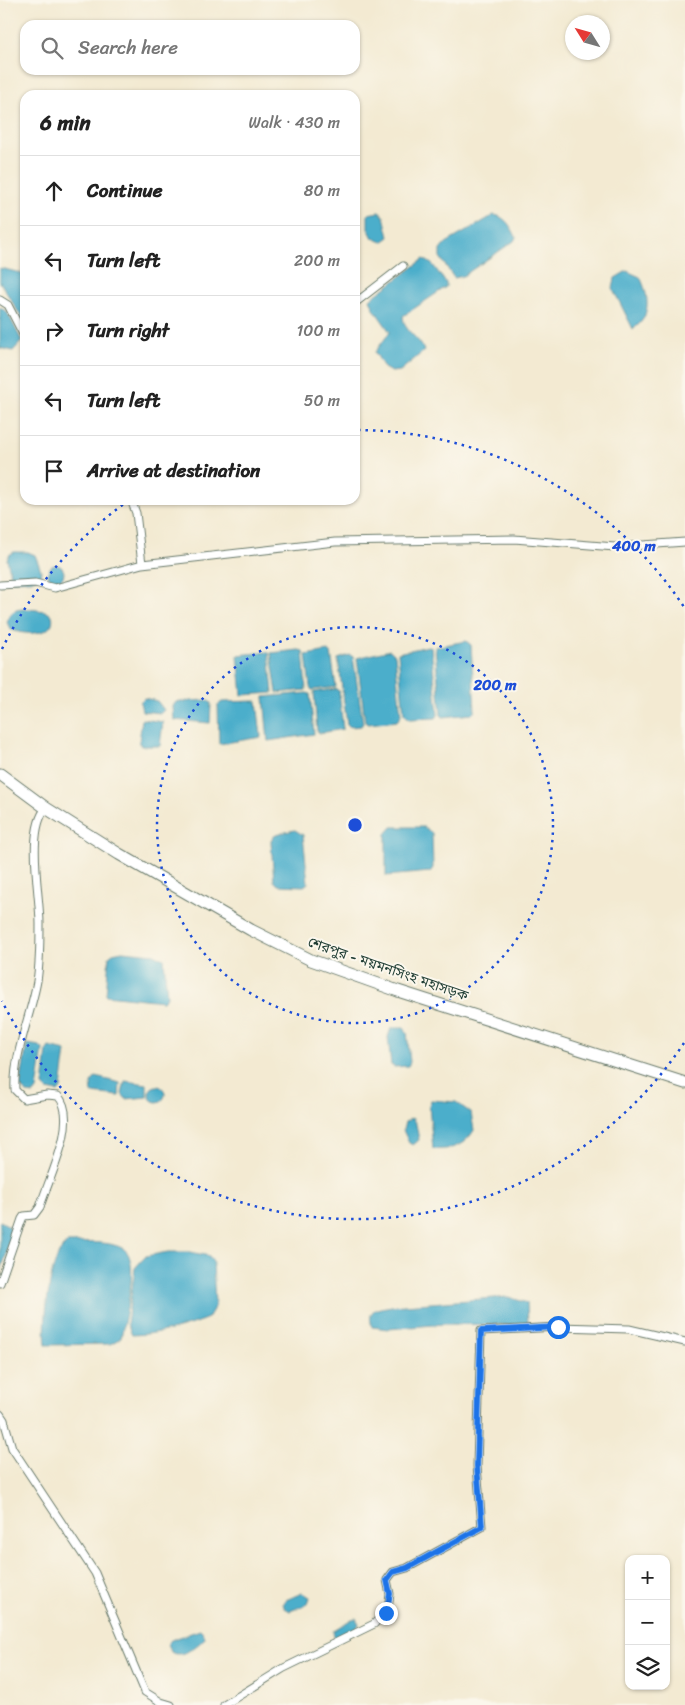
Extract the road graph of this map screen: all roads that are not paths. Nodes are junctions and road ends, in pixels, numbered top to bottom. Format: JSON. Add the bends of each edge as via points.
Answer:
{"nodes":[{"id":1,"x":403,"y":266,"type":"dead end"},
{"id":2,"x":360,"y":299,"type":"edge"},
{"id":3,"x":0,"y":300,"type":"edge"},
{"id":4,"x":20,"y":329,"type":"edge"},
{"id":5,"x":133,"y":505,"type":"edge"},
{"id":6,"x":685,"y":542,"type":"edge"},
{"id":7,"x":142,"y":564,"type":"junction"},
{"id":8,"x":0,"y":585,"type":"edge"},
{"id":9,"x":0,"y":774,"type":"edge"},
{"id":10,"x":46,"y":808,"type":"junction"},
{"id":11,"x":685,"y":1083,"type":"edge"},
{"id":12,"x":0,"y":1283,"type":"edge"},
{"id":13,"x":685,"y":1342,"type":"edge"},
{"id":14,"x":0,"y":1414,"type":"edge"},
{"id":15,"x":170,"y":1705,"type":"edge"},
{"id":16,"x":224,"y":1705,"type":"edge"}],
"edges":[{"from":1,"to":2,"type":"street"},
{"from":3,"to":4,"type":"street","via":[[8,306]]},
{"from":5,"to":7,"type":"street"},
{"from":6,"to":7,"type":"street","via":[[615,547],[514,539],[335,542]]},
{"from":7,"to":8,"type":"street","via":[[54,588],[35,583]]},
{"from":9,"to":10,"type":"main road","name":"শেরপুর - ময়মনসিংহ মহাসড়ক"},
{"from":10,"to":11,"type":"main road","name":"শেরপুর - ময়মনসিংহ মহাসড়ক","via":[[251,930],[311,960]]},
{"from":10,"to":12,"type":"street","via":[[38,823],[40,921],[37,981],[14,1090],[24,1099],[58,1096],[67,1111],[65,1130],[40,1207],[34,1215],[22,1219]]},
{"from":13,"to":16,"type":"street","via":[[629,1329],[558,1327],[481,1331],[477,1466],[482,1527],[407,1568],[393,1572],[387,1580],[390,1594],[388,1609],[374,1624],[284,1668]]},
{"from":14,"to":15,"type":"street","via":[[12,1448],[95,1573],[145,1692]]}]}
